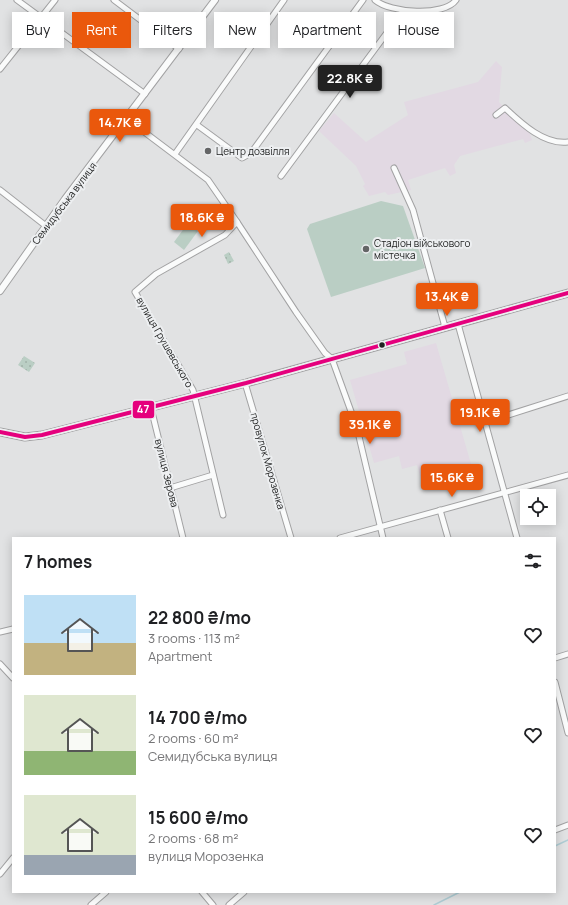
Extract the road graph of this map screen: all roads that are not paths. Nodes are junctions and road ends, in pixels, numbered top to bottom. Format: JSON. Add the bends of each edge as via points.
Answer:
{"nodes":[{"id":1,"x":17,"y":0,"type":"edge"},
{"id":2,"x":55,"y":0,"type":"edge"},
{"id":3,"x":114,"y":0,"type":"edge"},
{"id":4,"x":215,"y":0,"type":"edge"},
{"id":5,"x":284,"y":0,"type":"edge"},
{"id":6,"x":364,"y":0,"type":"edge"},
{"id":7,"x":375,"y":0,"type":"edge"},
{"id":8,"x":456,"y":0,"type":"edge"},
{"id":9,"x":403,"y":11,"type":"junction"},
{"id":10,"x":33,"y":12,"type":"edge"},
{"id":11,"x":46,"y":12,"type":"edge"},
{"id":12,"x":64,"y":35,"type":"edge"},
{"id":13,"x":17,"y":48,"type":"edge"},
{"id":14,"x":179,"y":49,"type":"junction"},
{"id":15,"x":0,"y":69,"type":"edge"},
{"id":16,"x":145,"y":94,"type":"junction"},
{"id":17,"x":496,"y":114,"type":"dead end"},
{"id":18,"x":127,"y":119,"type":"junction"},
{"id":19,"x":197,"y":125,"type":"junction"},
{"id":20,"x":568,"y":142,"type":"edge"},
{"id":21,"x":175,"y":154,"type":"junction"},
{"id":22,"x":394,"y":168,"type":"dead end"},
{"id":23,"x":282,"y":176,"type":"dead end"},
{"id":24,"x":0,"y":190,"type":"edge"},
{"id":25,"x":236,"y":222,"type":"junction"},
{"id":26,"x":46,"y":226,"type":"junction"},
{"id":27,"x":0,"y":291,"type":"edge"},
{"id":28,"x":568,"y":293,"type":"edge"},
{"id":29,"x":458,"y":324,"type":"junction"},
{"id":30,"x":445,"y":328,"type":"junction"},
{"id":31,"x":332,"y":359,"type":"junction"},
{"id":32,"x":245,"y":383,"type":"junction"},
{"id":33,"x":194,"y":396,"type":"junction"},
{"id":34,"x":568,"y":396,"type":"edge"},
{"id":35,"x":151,"y":408,"type":"junction"},
{"id":36,"x":486,"y":422,"type":"junction"},
{"id":37,"x":0,"y":432,"type":"edge"},
{"id":38,"x":213,"y":475,"type":"junction"},
{"id":39,"x":568,"y":475,"type":"edge"},
{"id":40,"x":170,"y":488,"type":"junction"},
{"id":41,"x":505,"y":492,"type":"junction"},
{"id":42,"x":440,"y":510,"type":"junction"},
{"id":43,"x":223,"y":515,"type":"dead end"},
{"id":44,"x":380,"y":526,"type":"junction"},
{"id":45,"x":183,"y":537,"type":"edge"},
{"id":46,"x":291,"y":537,"type":"edge"},
{"id":47,"x":343,"y":537,"type":"edge"},
{"id":48,"x":383,"y":537,"type":"edge"},
{"id":49,"x":448,"y":537,"type":"edge"},
{"id":50,"x":517,"y":537,"type":"edge"},
{"id":51,"x":12,"y":629,"type":"edge"},
{"id":52,"x":0,"y":632,"type":"edge"},
{"id":53,"x":568,"y":654,"type":"edge"},
{"id":54,"x":556,"y":658,"type":"edge"},
{"id":55,"x":0,"y":664,"type":"edge"},
{"id":56,"x":12,"y":677,"type":"edge"},
{"id":57,"x":556,"y":686,"type":"edge"},
{"id":58,"x":568,"y":733,"type":"edge"},
{"id":59,"x":568,"y":824,"type":"edge"},
{"id":60,"x":556,"y":830,"type":"edge"},
{"id":61,"x":12,"y":859,"type":"edge"},
{"id":62,"x":0,"y":874,"type":"edge"},
{"id":63,"x":105,"y":893,"type":"edge"},
{"id":64,"x":203,"y":893,"type":"edge"},
{"id":65,"x":243,"y":893,"type":"edge"},
{"id":66,"x":91,"y":905,"type":"edge"},
{"id":67,"x":214,"y":905,"type":"edge"},
{"id":68,"x":229,"y":905,"type":"edge"}],
"edges":[{"from":1,"to":10,"type":"street"},
{"from":2,"to":11,"type":"street"},
{"from":3,"to":14,"type":"street"},
{"from":4,"to":14,"type":"street","name":"Семидубська вулиця"},
{"from":5,"to":19,"type":"street"},
{"from":6,"to":19,"type":"street","via":[[251,153],[242,158]]},
{"from":7,"to":9,"type":"street"},
{"from":8,"to":9,"type":"street","via":[[443,10]]},
{"from":9,"to":23,"type":"street"},
{"from":12,"to":16,"type":"street"},
{"from":13,"to":15,"type":"street"},
{"from":14,"to":16,"type":"street","name":"Семидубська вулиця"},
{"from":16,"to":18,"type":"street","name":"Семидубська вулиця"},
{"from":17,"to":20,"type":"street","via":[[505,108],[520,123],[552,141]]},
{"from":18,"to":21,"type":"street"},
{"from":18,"to":26,"type":"street","name":"Семидубська вулиця"},
{"from":19,"to":21,"type":"street"},
{"from":21,"to":25,"type":"street","via":[[208,180]]},
{"from":22,"to":30,"type":"street","via":[[413,210]]},
{"from":24,"to":26,"type":"street"},
{"from":25,"to":31,"type":"street","via":[[325,353]]},
{"from":25,"to":33,"type":"street","name":"вулиця Грушевського","via":[[224,235],[156,274],[135,292]]},
{"from":26,"to":27,"type":"street","name":"Семидубська вулиця"},
{"from":28,"to":29,"type":"main road"},
{"from":29,"to":30,"type":"main road"},
{"from":29,"to":36,"type":"street"},
{"from":30,"to":31,"type":"main road"},
{"from":31,"to":32,"type":"main road"},
{"from":31,"to":44,"type":"street","via":[[357,428]]},
{"from":32,"to":33,"type":"main road"},
{"from":32,"to":46,"type":"street","name":"провулок Морозенка"},
{"from":33,"to":35,"type":"main road"},
{"from":33,"to":38,"type":"street"},
{"from":34,"to":36,"type":"street"},
{"from":35,"to":37,"type":"main road","via":[[42,435],[25,437]]},
{"from":35,"to":40,"type":"street","name":"вулиця Зерова"},
{"from":36,"to":41,"type":"street"},
{"from":38,"to":40,"type":"street"},
{"from":38,"to":43,"type":"street"},
{"from":39,"to":41,"type":"street"},
{"from":40,"to":45,"type":"street","name":"вулиця Зерова"},
{"from":41,"to":42,"type":"street"},
{"from":41,"to":50,"type":"street"},
{"from":42,"to":44,"type":"street"},
{"from":42,"to":49,"type":"street"},
{"from":44,"to":47,"type":"street"},
{"from":44,"to":48,"type":"street"},
{"from":51,"to":52,"type":"street"},
{"from":53,"to":54,"type":"street"},
{"from":55,"to":56,"type":"street"},
{"from":57,"to":58,"type":"street"},
{"from":59,"to":60,"type":"street"},
{"from":61,"to":62,"type":"street"},
{"from":63,"to":66,"type":"street"},
{"from":64,"to":67,"type":"street"},
{"from":65,"to":68,"type":"street"}]}
